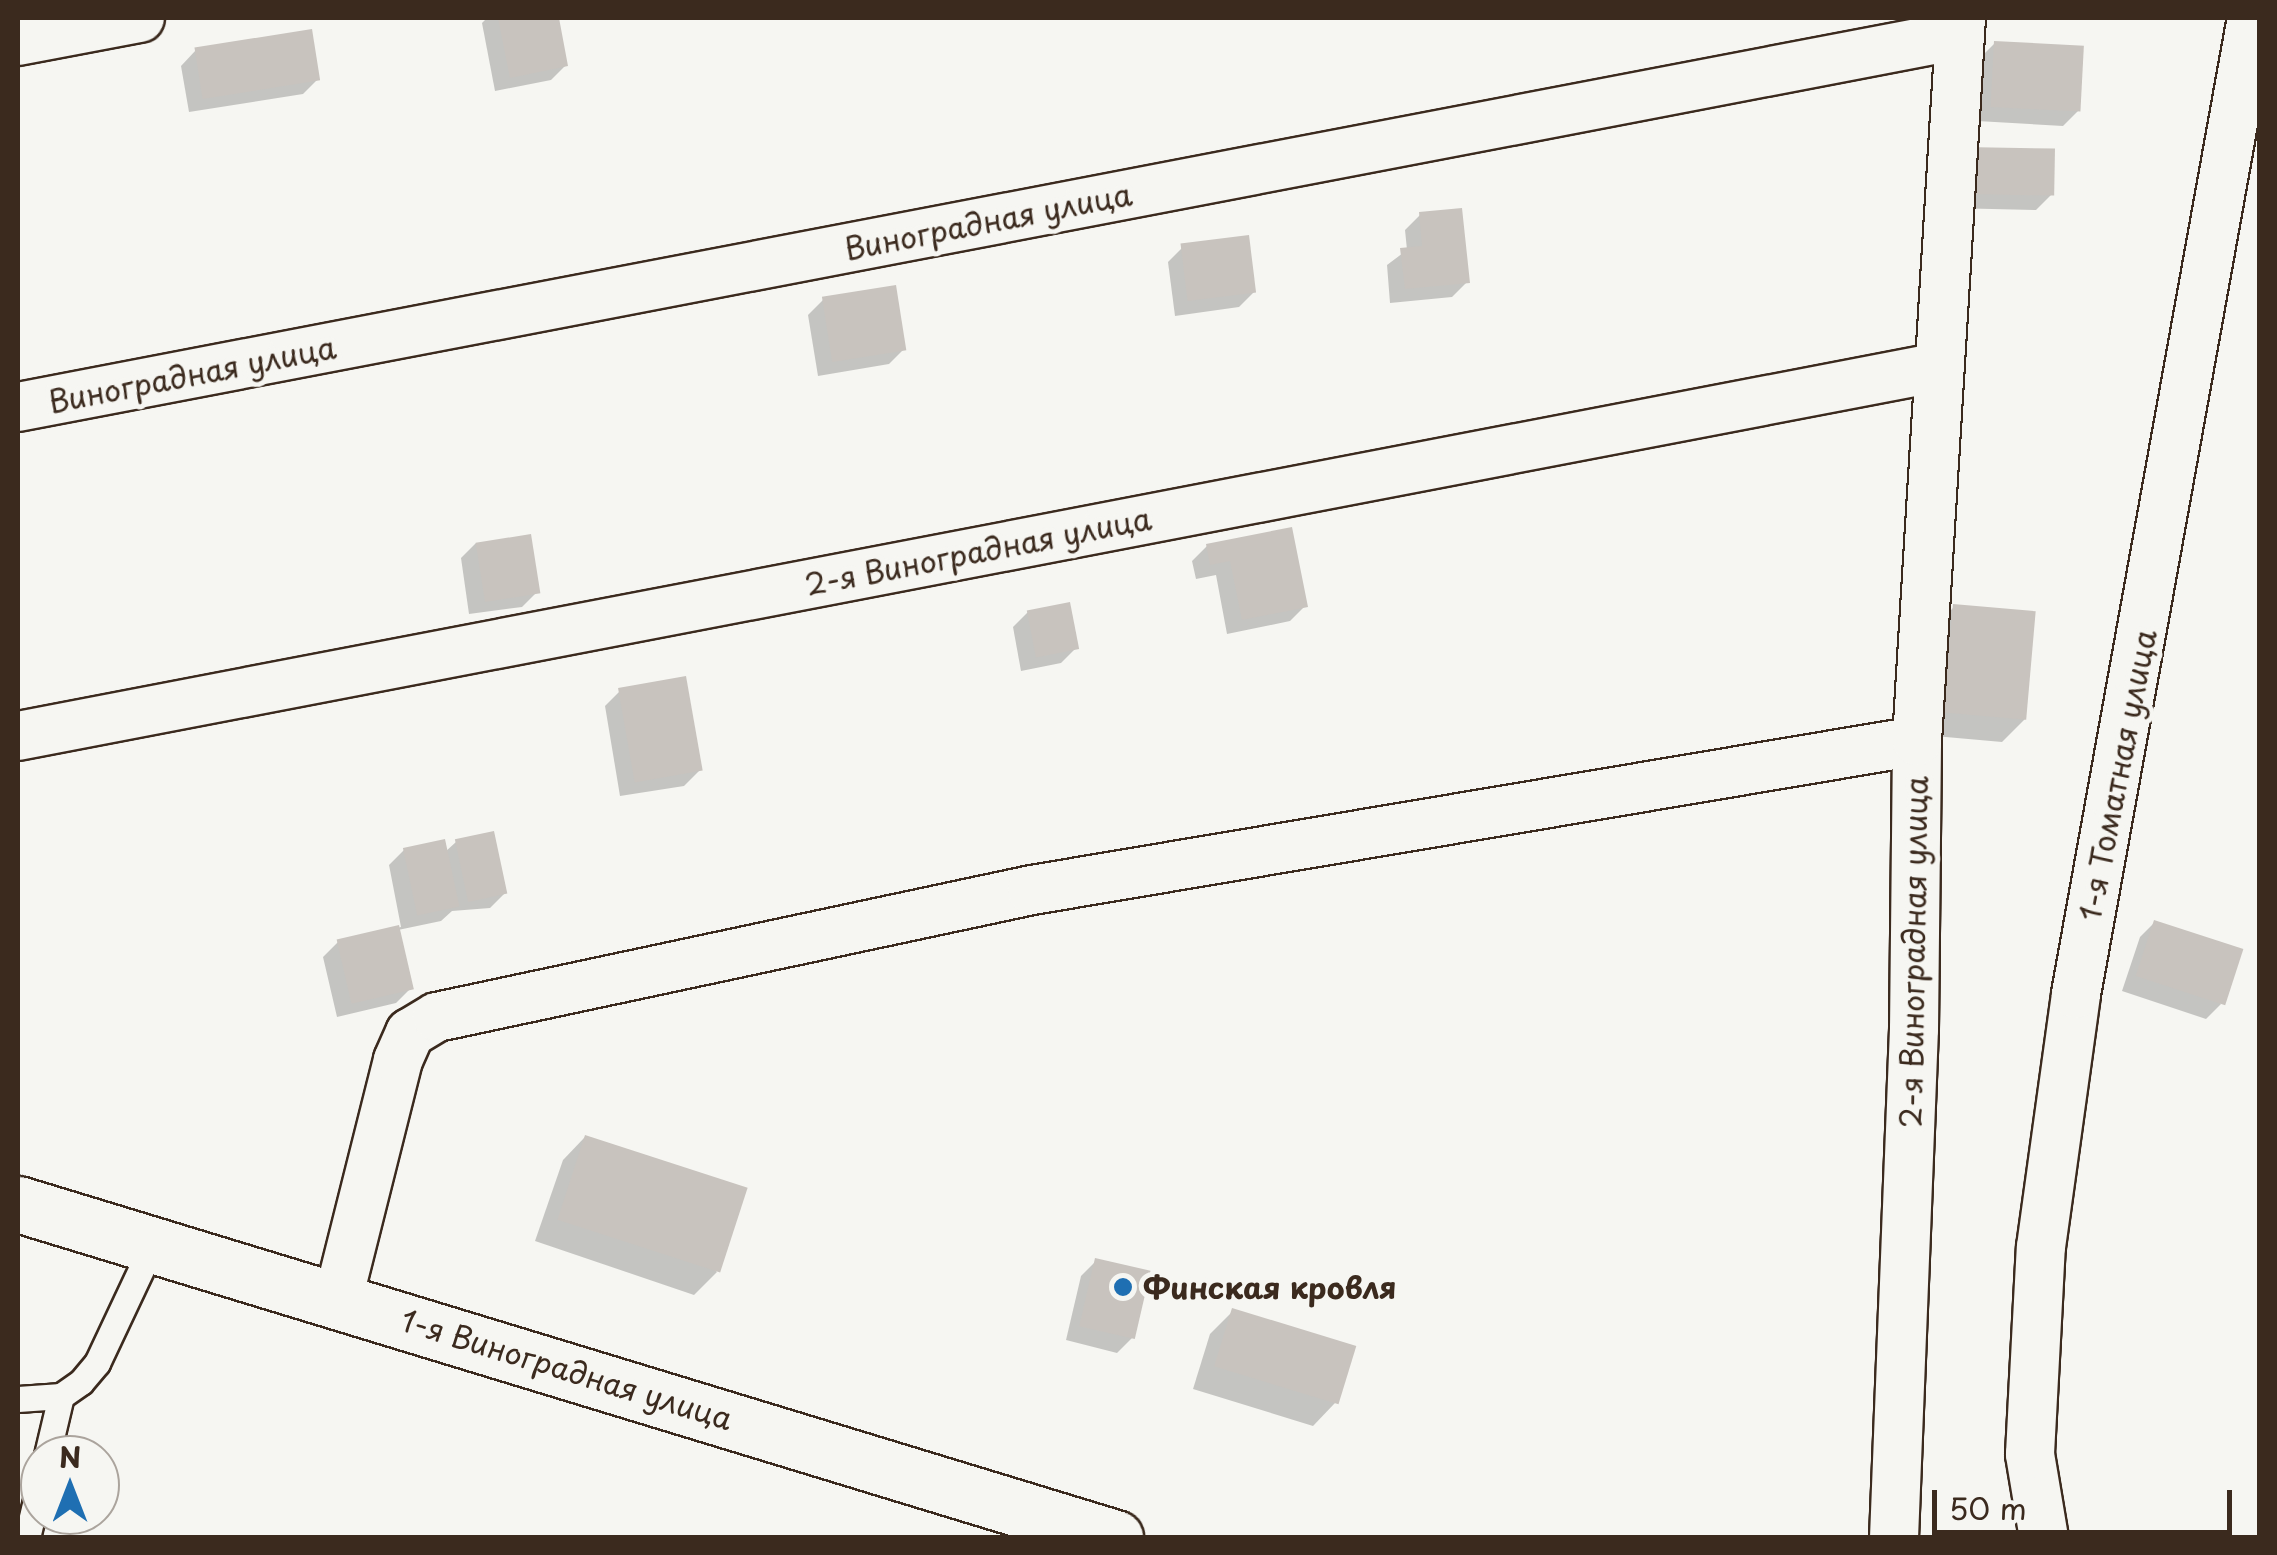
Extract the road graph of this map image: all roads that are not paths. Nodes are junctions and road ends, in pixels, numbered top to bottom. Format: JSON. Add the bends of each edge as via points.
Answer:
{"nodes":[{"id":1,"x":140,"y":18,"type":"edge"},
{"id":2,"x":2252,"y":18,"type":"edge"},
{"id":3,"x":1960,"y":26,"type":"edge"},
{"id":4,"x":18,"y":40,"type":"edge"},
{"id":5,"x":1940,"y":367,"type":"junction"},
{"id":6,"x":18,"y":407,"type":"edge"},
{"id":7,"x":18,"y":736,"type":"edge"},
{"id":8,"x":1917,"y":741,"type":"junction"},
{"id":9,"x":18,"y":1204,"type":"edge"},
{"id":10,"x":153,"y":1244,"type":"junction"},
{"id":11,"x":338,"y":1299,"type":"junction"},
{"id":12,"x":61,"y":1396,"type":"junction"},
{"id":13,"x":18,"y":1399,"type":"edge"},
{"id":14,"x":52,"y":1435,"type":"edge"},
{"id":15,"x":1115,"y":1538,"type":"edge"},
{"id":16,"x":1894,"y":1538,"type":"edge"},
{"id":17,"x":2044,"y":1538,"type":"edge"}],
"edges":[{"from":1,"to":4,"type":"street"},
{"from":2,"to":17,"type":"street","name":"1-я Томатная улица","via":[[2076,994],[2054,1150],[2031,1384],[2030,1454]]},
{"from":3,"to":5,"type":"street","name":"2-я Виноградная улица"},
{"from":3,"to":6,"type":"street","name":"Виноградная улица"},
{"from":5,"to":7,"type":"street","name":"2-я Виноградная улица"},
{"from":5,"to":8,"type":"street","name":"2-я Виноградная улица"},
{"from":8,"to":11,"type":"street","via":[[1032,890],[437,1017],[410,1033],[398,1060]]},
{"from":8,"to":16,"type":"street","name":"2-я Виноградная улица","via":[[1914,1029]]},
{"from":9,"to":10,"type":"main road","name":"1-я Виноградная улица"},
{"from":10,"to":11,"type":"main road","name":"1-я Виноградная улица"},
{"from":10,"to":12,"type":"lane","via":[[97,1363]]},
{"from":11,"to":15,"type":"main road","name":"1-я Виноградная улица"},
{"from":12,"to":13,"type":"lane"},
{"from":12,"to":14,"type":"lane"}]}
